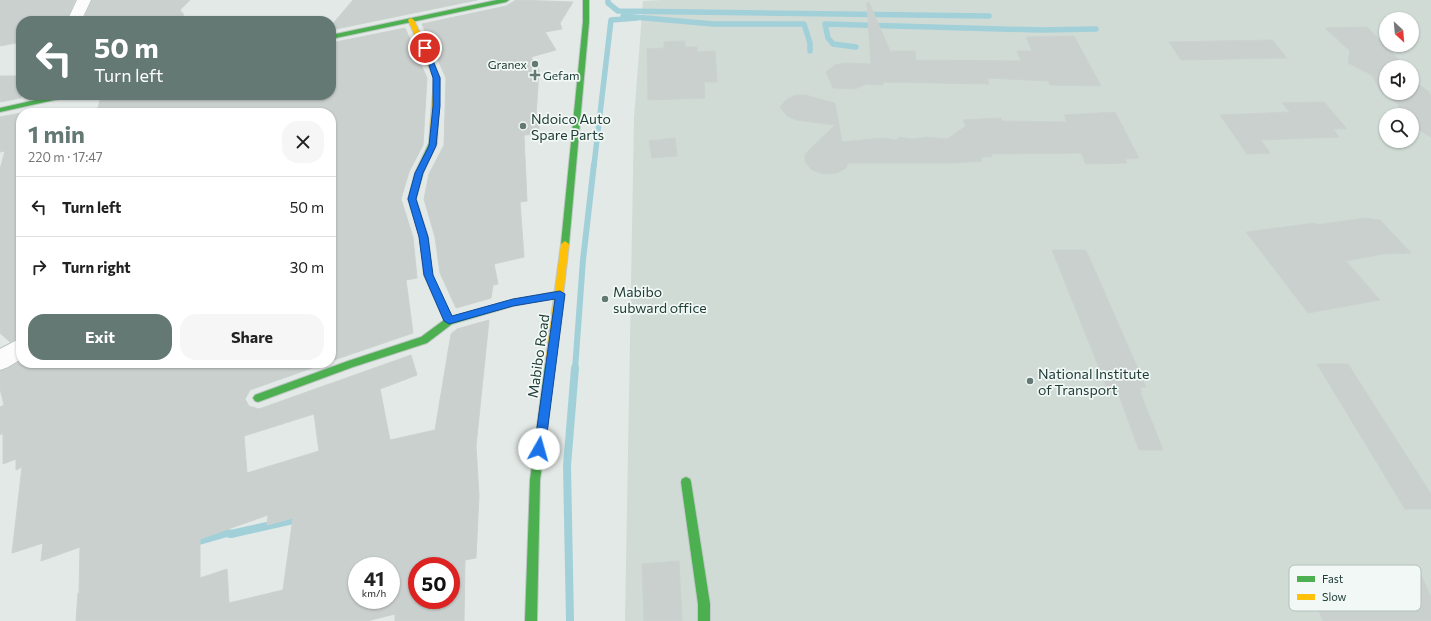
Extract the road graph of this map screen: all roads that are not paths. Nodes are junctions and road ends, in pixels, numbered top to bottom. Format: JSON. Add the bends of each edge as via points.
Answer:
{"nodes":[{"id":1,"x":84,"y":0,"type":"edge"},
{"id":2,"x":506,"y":0,"type":"edge"},
{"id":3,"x":586,"y":0,"type":"edge"},
{"id":4,"x":76,"y":16,"type":"edge"},
{"id":5,"x":411,"y":20,"type":"junction"},
{"id":6,"x":336,"y":36,"type":"edge"},
{"id":7,"x":31,"y":100,"type":"edge"},
{"id":8,"x":0,"y":110,"type":"edge"},
{"id":9,"x":560,"y":294,"type":"junction"},
{"id":10,"x":449,"y":321,"type":"junction"},
{"id":11,"x":16,"y":350,"type":"edge"},
{"id":12,"x":0,"y":361,"type":"edge"},
{"id":13,"x":258,"y":398,"type":"dead end"},
{"id":14,"x":686,"y":482,"type":"dead end"},
{"id":15,"x":531,"y":621,"type":"edge"},
{"id":16,"x":704,"y":621,"type":"edge"}],
"edges":[{"from":1,"to":4,"type":"street"},
{"from":2,"to":5,"type":"street"},
{"from":3,"to":9,"type":"street","name":"Mabibo Road"},
{"from":5,"to":6,"type":"street"},
{"from":5,"to":10,"type":"street","via":[[437,78],[433,146],[419,173],[412,199],[424,237],[428,275]]},
{"from":7,"to":8,"type":"street"},
{"from":9,"to":10,"type":"street","via":[[513,303]]},
{"from":9,"to":15,"type":"street","name":"Mabibo Road","via":[[535,480]]},
{"from":10,"to":13,"type":"street","via":[[424,340]]},
{"from":11,"to":12,"type":"street"},
{"from":14,"to":16,"type":"street","via":[[704,596]]}]}
